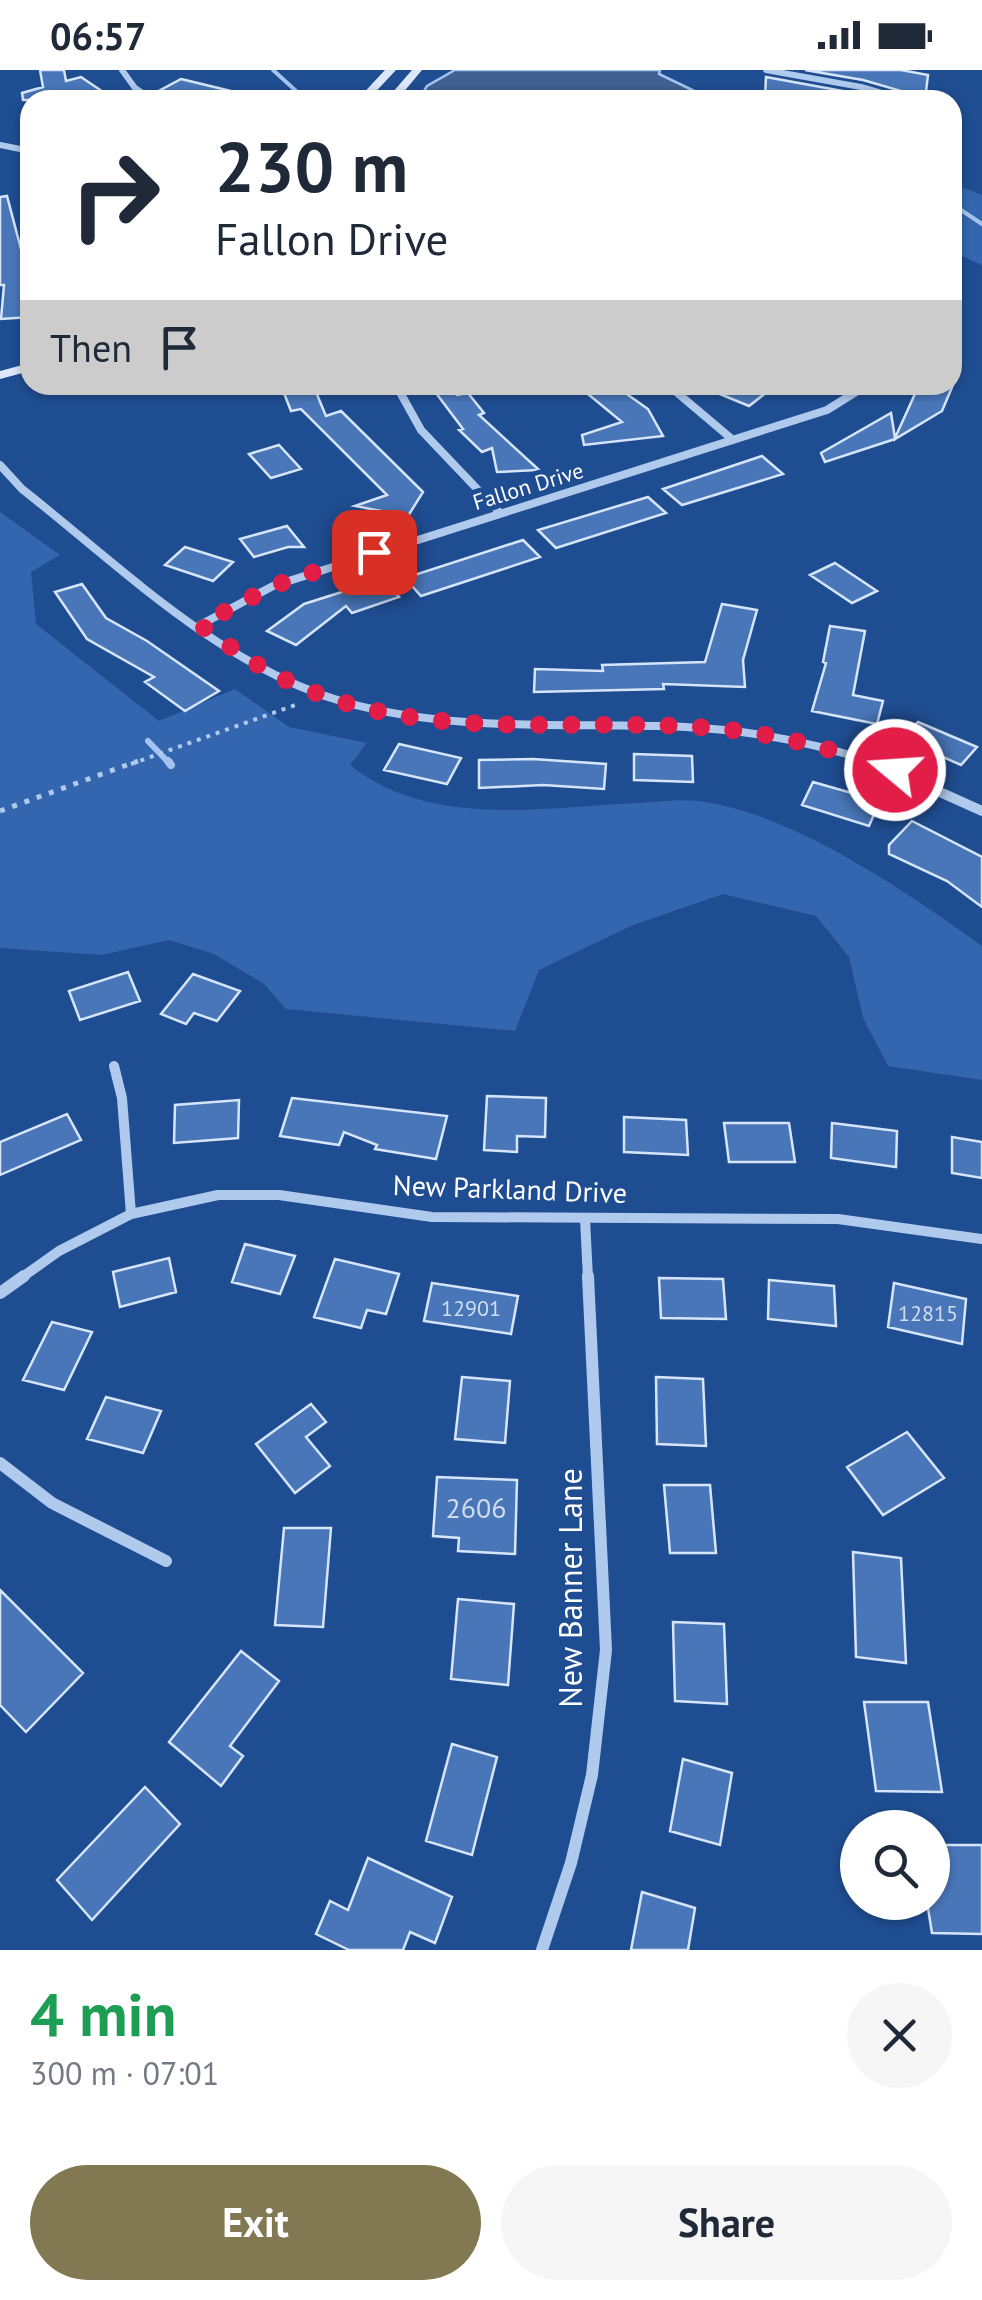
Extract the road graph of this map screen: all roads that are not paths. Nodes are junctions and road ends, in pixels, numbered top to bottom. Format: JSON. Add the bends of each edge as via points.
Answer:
{"nodes":[{"id":1,"x":122,"y":70,"type":"edge"},
{"id":2,"x":391,"y":70,"type":"edge"},
{"id":3,"x":418,"y":70,"type":"edge"},
{"id":4,"x":766,"y":70,"type":"edge"},
{"id":5,"x":138,"y":90,"type":"edge"},
{"id":6,"x":372,"y":90,"type":"edge"},
{"id":7,"x":399,"y":90,"type":"edge"},
{"id":8,"x":871,"y":90,"type":"edge"},
{"id":9,"x":401,"y":395,"type":"edge"},
{"id":10,"x":680,"y":395,"type":"edge"},
{"id":11,"x":851,"y":395,"type":"edge"},
{"id":12,"x":733,"y":440,"type":"junction"},
{"id":13,"x":0,"y":465,"type":"edge"},
{"id":14,"x":500,"y":513,"type":"junction"},
{"id":15,"x":200,"y":625,"type":"junction"},
{"id":16,"x":982,"y":811,"type":"edge"},
{"id":17,"x":114,"y":1066,"type":"dead end"},
{"id":18,"x":131,"y":1214,"type":"junction"},
{"id":19,"x":585,"y":1219,"type":"junction"},
{"id":20,"x":982,"y":1239,"type":"edge"},
{"id":21,"x":0,"y":1293,"type":"edge"},
{"id":22,"x":0,"y":1464,"type":"edge"},
{"id":23,"x":166,"y":1562,"type":"dead end"},
{"id":24,"x":542,"y":1950,"type":"edge"}],
"edges":[{"from":1,"to":5,"type":"street"},
{"from":2,"to":6,"type":"main road"},
{"from":3,"to":7,"type":"main road"},
{"from":4,"to":8,"type":"street"},
{"from":9,"to":14,"type":"street","via":[[414,421]]},
{"from":10,"to":12,"type":"street"},
{"from":11,"to":12,"type":"street","name":"Fallon Drive","via":[[827,410]]},
{"from":12,"to":14,"type":"street","name":"Fallon Drive"},
{"from":13,"to":15,"type":"street"},
{"from":14,"to":15,"type":"street","name":"Fallon Drive","via":[[273,586]]},
{"from":15,"to":16,"type":"street","via":[[250,661],[313,691],[392,714],[450,723],[686,726],[808,743],[895,770]]},
{"from":17,"to":18,"type":"street"},
{"from":18,"to":19,"type":"street","name":"New Parkland Drive","via":[[203,1197],[279,1194],[432,1217]]},
{"from":18,"to":21,"type":"street","name":"New Parkland Drive","via":[[58,1251]]},
{"from":19,"to":20,"type":"street","name":"New Parkland Drive","via":[[838,1220]]},
{"from":19,"to":24,"type":"street","name":"New Banner Lane","via":[[606,1650],[592,1776]]},
{"from":22,"to":23,"type":"street","via":[[52,1503]]}]}
